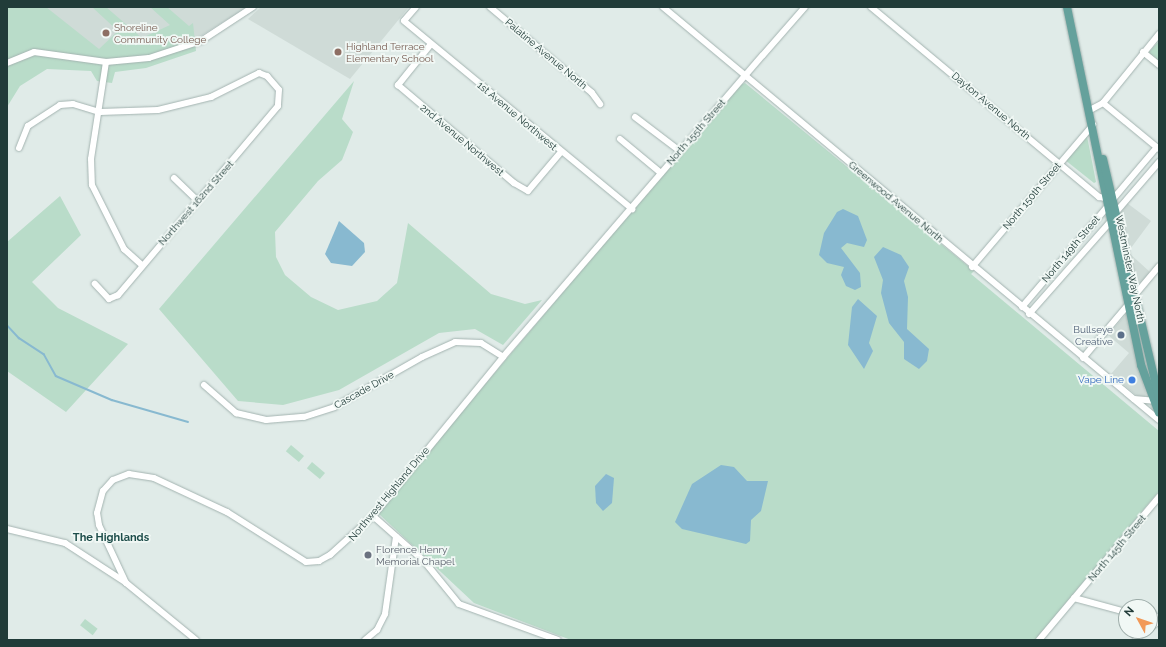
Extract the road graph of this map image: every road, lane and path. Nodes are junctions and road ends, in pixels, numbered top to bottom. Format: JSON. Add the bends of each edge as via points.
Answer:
{"nodes":[{"id":1,"x":253,"y":7,"type":"edge"},
{"id":2,"x":416,"y":7,"type":"edge"},
{"id":3,"x":490,"y":7,"type":"edge"},
{"id":4,"x":663,"y":7,"type":"edge"},
{"id":5,"x":805,"y":7,"type":"edge"},
{"id":6,"x":871,"y":7,"type":"edge"},
{"id":7,"x":1067,"y":7,"type":"edge"},
{"id":8,"x":1159,"y":34,"type":"edge"},
{"id":9,"x":431,"y":44,"type":"junction"},
{"id":10,"x":1143,"y":52,"type":"junction"},
{"id":11,"x":106,"y":62,"type":"junction"},
{"id":12,"x":7,"y":63,"type":"edge"},
{"id":13,"x":1159,"y":65,"type":"edge"},
{"id":14,"x":746,"y":75,"type":"junction"},
{"id":15,"x":1103,"y":103,"type":"junction"},
{"id":16,"x":600,"y":104,"type":"dead end"},
{"id":17,"x":1090,"y":110,"type":"junction"},
{"id":18,"x":100,"y":112,"type":"junction"},
{"id":19,"x":635,"y":117,"type":"dead end"},
{"id":20,"x":1093,"y":126,"type":"junction"},
{"id":21,"x":620,"y":139,"type":"dead end"},
{"id":22,"x":19,"y":148,"type":"dead end"},
{"id":23,"x":1158,"y":148,"type":"edge"},
{"id":24,"x":680,"y":151,"type":"junction"},
{"id":25,"x":561,"y":152,"type":"junction"},
{"id":26,"x":1159,"y":162,"type":"edge"},
{"id":27,"x":1059,"y":163,"type":"junction"},
{"id":28,"x":661,"y":173,"type":"junction"},
{"id":29,"x":174,"y":178,"type":"dead end"},
{"id":30,"x":198,"y":201,"type":"junction"},
{"id":31,"x":1108,"y":202,"type":"junction"},
{"id":32,"x":632,"y":209,"type":"junction"},
{"id":33,"x":1116,"y":212,"type":"junction"},
{"id":34,"x":1110,"y":222,"type":"junction"},
{"id":35,"x":1076,"y":243,"type":"junction"},
{"id":36,"x":1085,"y":250,"type":"junction"},
{"id":37,"x":142,"y":265,"type":"junction"},
{"id":38,"x":1159,"y":266,"type":"edge"},
{"id":39,"x":972,"y":267,"type":"junction"},
{"id":40,"x":578,"y":271,"type":"joint"},
{"id":41,"x":95,"y":284,"type":"dead end"},
{"id":42,"x":1036,"y":291,"type":"junction"},
{"id":43,"x":1134,"y":296,"type":"junction"},
{"id":44,"x":1043,"y":298,"type":"junction"},
{"id":45,"x":1128,"y":305,"type":"junction"},
{"id":46,"x":1022,"y":307,"type":"junction"},
{"id":47,"x":1029,"y":314,"type":"junction"},
{"id":48,"x":503,"y":357,"type":"junction"},
{"id":49,"x":1083,"y":358,"type":"junction"},
{"id":50,"x":204,"y":385,"type":"dead end"},
{"id":51,"x":1129,"y":397,"type":"junction"},
{"id":52,"x":1157,"y":400,"type":"edge"},
{"id":53,"x":1159,"y":413,"type":"edge"},
{"id":54,"x":1159,"y":420,"type":"edge"},
{"id":55,"x":1159,"y":498,"type":"edge"},
{"id":56,"x":373,"y":516,"type":"junction"},
{"id":57,"x":9,"y":527,"type":"edge"},
{"id":58,"x":396,"y":537,"type":"junction"},
{"id":59,"x":126,"y":583,"type":"junction"},
{"id":60,"x":1074,"y":598,"type":"junction"},
{"id":61,"x":1118,"y":610,"type":"edge"},
{"id":62,"x":196,"y":640,"type":"edge"},
{"id":63,"x":365,"y":640,"type":"edge"},
{"id":64,"x":558,"y":640,"type":"edge"},
{"id":65,"x":1039,"y":640,"type":"edge"}],
"edges":[{"from":1,"to":11,"type":"street","via":[[231,25],[183,49],[149,58]]},
{"from":2,"to":9,"type":"street","name":"1st Avenue Northwest","via":[[404,21]]},
{"from":3,"to":16,"type":"street","name":"Palatine Avenue North","via":[[592,93]]},
{"from":4,"to":14,"type":"street","name":"Greenwood Avenue North"},
{"from":5,"to":14,"type":"street","name":"North 155th Street"},
{"from":6,"to":27,"type":"street","name":"Dayton Avenue North"},
{"from":7,"to":17,"type":"main road","name":"Westminster Way North"},
{"from":8,"to":10,"type":"street"},
{"from":9,"to":25,"type":"street","name":"1st Avenue Northwest"},
{"from":9,"to":25,"type":"street","name":"2nd Avenue Northwest","via":[[398,85],[514,184],[528,191]]},
{"from":10,"to":13,"type":"street"},
{"from":10,"to":15,"type":"street"},
{"from":11,"to":12,"type":"street","via":[[34,52]]},
{"from":11,"to":18,"type":"street"},
{"from":14,"to":24,"type":"street","name":"North 155th Street"},
{"from":14,"to":39,"type":"street","name":"Greenwood Avenue North"},
{"from":15,"to":17,"type":"street"},
{"from":15,"to":23,"type":"street"},
{"from":17,"to":20,"type":"main road","name":"Westminster Way North"},
{"from":18,"to":22,"type":"street","via":[[73,104],[51,109],[28,126]]},
{"from":18,"to":30,"type":"street","name":"Northwest 162nd Street","via":[[130,114],[184,105],[259,73],[275,84],[280,97],[278,106]]},
{"from":18,"to":37,"type":"street","via":[[91,159],[92,185],[124,249]]},
{"from":19,"to":24,"type":"street"},
{"from":20,"to":27,"type":"street","name":"North 150th Street"},
{"from":20,"to":31,"type":"main road","name":"Westminster Way North"},
{"from":21,"to":28,"type":"street"},
{"from":23,"to":31,"type":"street","name":"North 149th Street"},
{"from":24,"to":28,"type":"street","name":"North 155th Street"},
{"from":25,"to":32,"type":"street","name":"1st Avenue Northwest"},
{"from":26,"to":33,"type":"street"},
{"from":27,"to":31,"type":"street","name":"Dayton Avenue North"},
{"from":27,"to":39,"type":"street","name":"North 150th Street"},
{"from":28,"to":32,"type":"street","name":"North 155th Street"},
{"from":29,"to":30,"type":"street"},
{"from":30,"to":37,"type":"street","name":"Northwest 162nd Street"},
{"from":31,"to":33,"type":"main road","name":"Westminster Way North"},
{"from":31,"to":34,"type":"main road","name":"Westminster Way North"},
{"from":31,"to":35,"type":"street","name":"North 149th Street"},
{"from":32,"to":40,"type":"street","name":"North 155th Street"},
{"from":33,"to":43,"type":"main road","name":"Westminster Way North"},
{"from":34,"to":36,"type":"street","name":"North 149th Street"},
{"from":34,"to":45,"type":"main road","name":"Westminster Way North"},
{"from":35,"to":36,"type":"street"},
{"from":35,"to":42,"type":"street","name":"North 149th Street"},
{"from":36,"to":44,"type":"street","name":"North 149th Street"},
{"from":37,"to":41,"type":"street","name":"Northwest 162nd Street","via":[[113,298],[102,295]]},
{"from":38,"to":43,"type":"street"},
{"from":39,"to":46,"type":"street","name":"Greenwood Avenue North"},
{"from":40,"to":48,"type":"street","name":"Northwest Highland Drive"},
{"from":42,"to":44,"type":"street","name":"North 149th Street"},
{"from":42,"to":46,"type":"street","name":"North 149th Street"},
{"from":43,"to":52,"type":"main road","name":"Westminster Way North"},
{"from":44,"to":47,"type":"street","name":"North 149th Street"},
{"from":45,"to":49,"type":"street"},
{"from":45,"to":52,"type":"main road","name":"Westminster Way North"},
{"from":46,"to":47,"type":"street","name":"Greenwood Avenue North"},
{"from":47,"to":49,"type":"street","name":"Greenwood Avenue North"},
{"from":48,"to":50,"type":"street","name":"Cascade Drive","via":[[481,343],[455,342],[422,357],[334,407],[281,419],[259,420],[236,413]]},
{"from":48,"to":56,"type":"street","name":"Northwest Highland Drive"},
{"from":49,"to":51,"type":"street","name":"Greenwood Avenue North"},
{"from":51,"to":52,"type":"street"},
{"from":51,"to":54,"type":"street","name":"Greenwood Avenue North"},
{"from":52,"to":53,"type":"main road","name":"Westminster Way North"},
{"from":55,"to":60,"type":"street","name":"North 145th Street"},
{"from":56,"to":58,"type":"street"},
{"from":56,"to":59,"type":"street","name":"Northwest Highland Drive","via":[[346,544],[319,561],[306,562],[227,512],[154,478],[130,474],[113,480],[103,491],[97,513],[99,525]]},
{"from":57,"to":59,"type":"street","via":[[64,543]]},
{"from":58,"to":63,"type":"street","via":[[385,614],[377,630]]},
{"from":58,"to":64,"type":"street","via":[[424,560],[459,604]]},
{"from":59,"to":62,"type":"street","name":"Northwest Highland Drive"},
{"from":60,"to":61,"type":"street"},
{"from":60,"to":65,"type":"street","name":"North 145th Street"}]}
